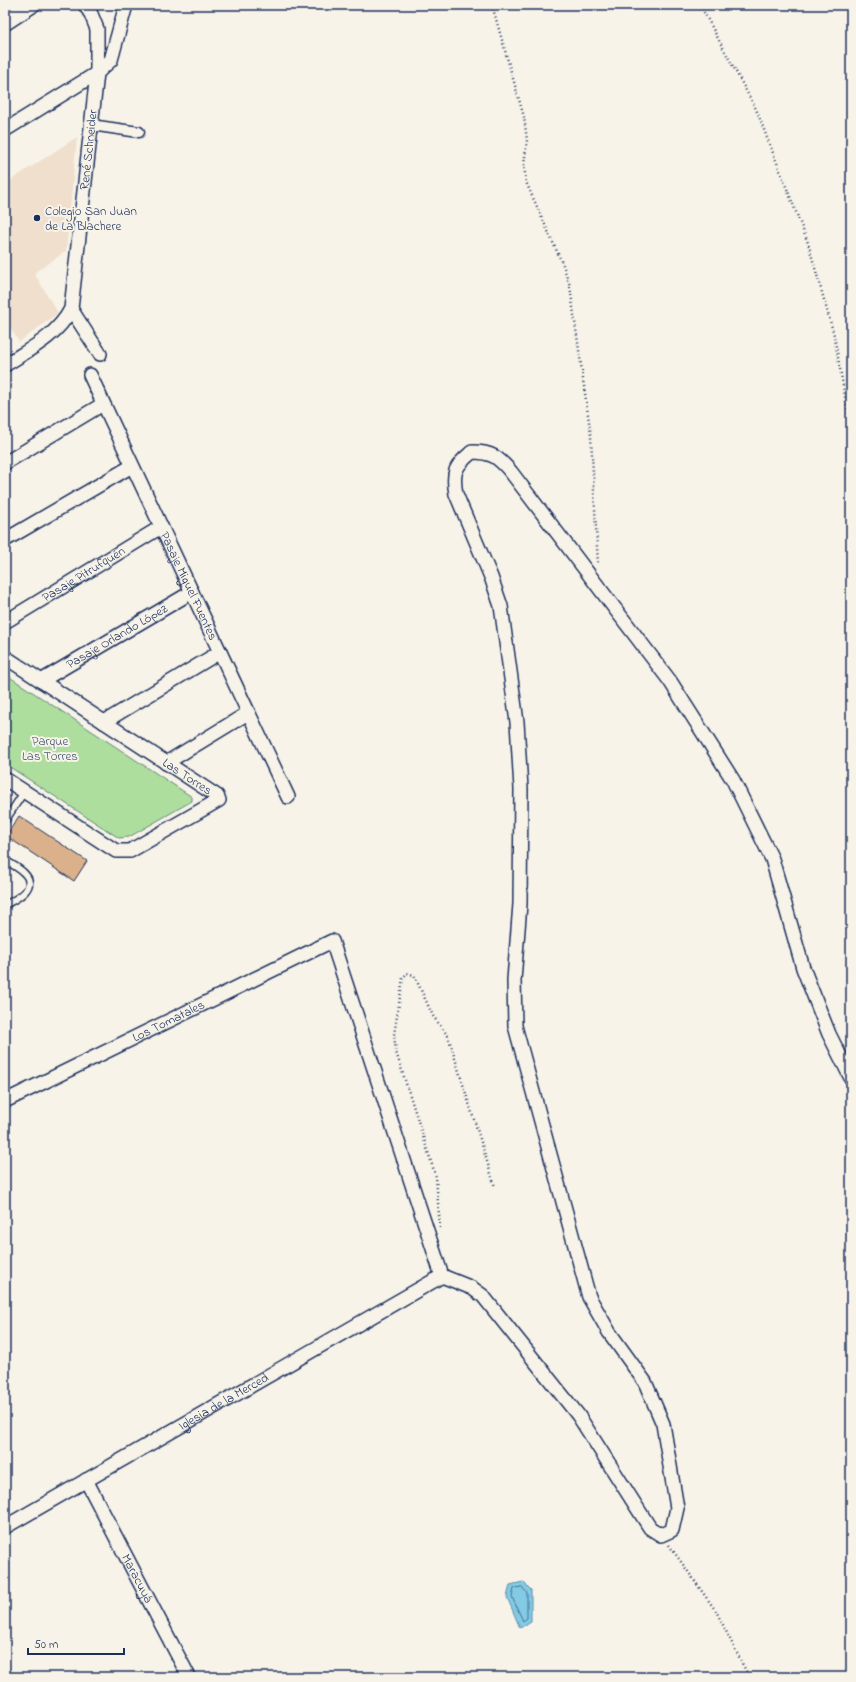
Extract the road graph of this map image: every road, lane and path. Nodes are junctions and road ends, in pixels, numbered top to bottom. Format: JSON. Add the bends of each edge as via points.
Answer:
{"nodes":[{"id":1,"x":31,"y":5,"type":"edge"},
{"id":2,"x":85,"y":5,"type":"edge"},
{"id":3,"x":126,"y":5,"type":"edge"},
{"id":4,"x":492,"y":5,"type":"edge"},
{"id":5,"x":700,"y":5,"type":"edge"},
{"id":6,"x":5,"y":22,"type":"edge"},
{"id":7,"x":97,"y":74,"type":"junction"},
{"id":8,"x":91,"y":125,"type":"junction"},
{"id":9,"x":5,"y":130,"type":"edge"},
{"id":10,"x":139,"y":132,"type":"dead end"},
{"id":11,"x":68,"y":315,"type":"junction"},
{"id":12,"x":100,"y":354,"type":"dead end"},
{"id":13,"x":5,"y":365,"type":"edge"},
{"id":14,"x":90,"y":375,"type":"dead end"},
{"id":15,"x":103,"y":404,"type":"junction"},
{"id":16,"x":851,"y":430,"type":"edge"},
{"id":17,"x":5,"y":464,"type":"edge"},
{"id":18,"x":132,"y":466,"type":"junction"},
{"id":19,"x":161,"y":527,"type":"junction"},
{"id":20,"x":5,"y":540,"type":"edge"},
{"id":21,"x":598,"y":566,"type":"dead end"},
{"id":22,"x":192,"y":592,"type":"junction"},
{"id":23,"x":5,"y":622,"type":"edge"},
{"id":24,"x":220,"y":652,"type":"junction"},
{"id":25,"x":5,"y":657,"type":"edge"},
{"id":26,"x":41,"y":681,"type":"junction"},
{"id":27,"x":248,"y":713,"type":"junction"},
{"id":28,"x":104,"y":722,"type":"junction"},
{"id":29,"x":166,"y":763,"type":"junction"},
{"id":30,"x":8,"y":783,"type":"edge"},
{"id":31,"x":24,"y":792,"type":"junction"},
{"id":32,"x":288,"y":797,"type":"dead end"},
{"id":33,"x":5,"y":821,"type":"edge"},
{"id":34,"x":5,"y":860,"type":"edge"},
{"id":35,"x":5,"y":905,"type":"edge"},
{"id":36,"x":851,"y":1078,"type":"edge"},
{"id":37,"x":5,"y":1101,"type":"edge"},
{"id":38,"x":495,"y":1187,"type":"dead end"},
{"id":39,"x":440,"y":1234,"type":"dead end"},
{"id":40,"x":442,"y":1276,"type":"junction"},
{"id":41,"x":86,"y":1480,"type":"junction"},
{"id":42,"x":5,"y":1527,"type":"edge"},
{"id":43,"x":661,"y":1535,"type":"junction"},
{"id":44,"x":190,"y":1677,"type":"edge"},
{"id":45,"x":749,"y":1677,"type":"edge"}],
"edges":[{"from":1,"to":6,"type":"street"},
{"from":2,"to":7,"type":"street","name":"René Schneider","via":[[97,29]]},
{"from":3,"to":7,"type":"street","via":[[111,60]]},
{"from":4,"to":21,"type":"path","via":[[524,117],[527,140],[524,165],[526,182],[563,264],[570,286],[591,436]]},
{"from":5,"to":16,"type":"path","via":[[756,109],[808,243],[834,335]]},
{"from":7,"to":8,"type":"street","name":"René Schneider"},
{"from":7,"to":9,"type":"street"},
{"from":8,"to":10,"type":"street"},
{"from":8,"to":11,"type":"street","name":"René Schneider"},
{"from":11,"to":12,"type":"street"},
{"from":11,"to":13,"type":"street","via":[[50,336]]},
{"from":14,"to":15,"type":"street","name":"Pasaje Miguel Fuentes"},
{"from":15,"to":17,"type":"street"},
{"from":15,"to":18,"type":"street","name":"Pasaje Miguel Fuentes"},
{"from":18,"to":19,"type":"street","name":"Pasaje Miguel Fuentes"},
{"from":18,"to":20,"type":"street"},
{"from":19,"to":22,"type":"street","name":"Pasaje Miguel Fuentes"},
{"from":19,"to":23,"type":"street","name":"Pasaje Pitrufquén"},
{"from":22,"to":24,"type":"street","name":"Pasaje Miguel Fuentes"},
{"from":22,"to":26,"type":"street","name":"Pasaje Orlando López"},
{"from":24,"to":27,"type":"street","name":"Pasaje Miguel Fuentes"},
{"from":24,"to":28,"type":"street"},
{"from":25,"to":26,"type":"street","name":"Las Torres"},
{"from":26,"to":28,"type":"street","name":"Las Torres"},
{"from":27,"to":29,"type":"street"},
{"from":27,"to":32,"type":"street","name":"Pasaje Miguel Fuentes"},
{"from":28,"to":29,"type":"street","name":"Las Torres"},
{"from":29,"to":31,"type":"street","name":"Las Torres","via":[[217,796],[219,800],[130,851],[116,851]]},
{"from":30,"to":31,"type":"street","name":"Las Torres"},
{"from":31,"to":33,"type":"lane"},
{"from":34,"to":35,"type":"lane","via":[[24,873],[28,887],[22,896]]},
{"from":36,"to":43,"type":"street","via":[[829,1034],[803,968],[772,859],[733,780],[670,681],[511,472],[501,460],[488,452],[472,452],[458,463],[454,479],[456,494],[501,606],[517,722],[522,789],[520,904],[514,980],[515,1026],[589,1297],[609,1332],[645,1382],[663,1424],[677,1508],[672,1530]]},
{"from":37,"to":40,"type":"street","name":"Los Tomatales","via":[[332,942]]},
{"from":38,"to":39,"type":"path","via":[[448,1036],[433,1016],[414,975],[407,973],[403,978],[394,1035],[396,1052],[436,1177]]},
{"from":40,"to":41,"type":"street","name":"Iglesia de la Merced"},
{"from":40,"to":43,"type":"street","via":[[472,1288],[483,1296],[578,1415],[650,1528]]},
{"from":41,"to":42,"type":"street","name":"Iglesia de la Merced"},
{"from":41,"to":44,"type":"street","name":"Maracuyá"},
{"from":43,"to":45,"type":"path","via":[[716,1611]]}]}
